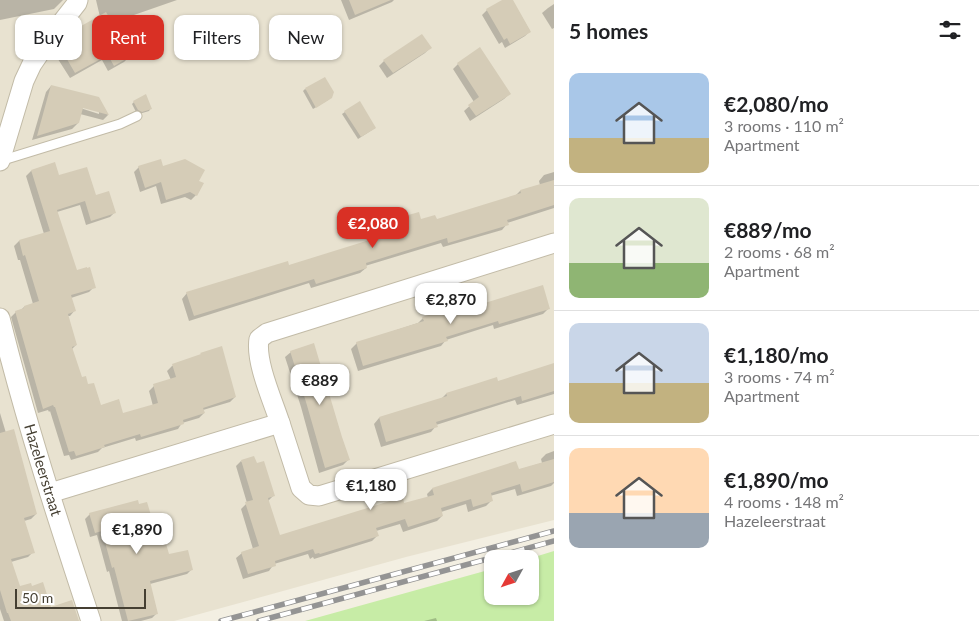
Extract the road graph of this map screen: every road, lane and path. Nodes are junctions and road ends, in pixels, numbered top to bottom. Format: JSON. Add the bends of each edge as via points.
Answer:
{"nodes":[{"id":1,"x":78,"y":0,"type":"edge"},
{"id":2,"x":137,"y":116,"type":"dead end"},
{"id":3,"x":0,"y":161,"type":"edge"},
{"id":4,"x":554,"y":244,"type":"edge"},
{"id":5,"x":0,"y":318,"type":"edge"},
{"id":6,"x":280,"y":423,"type":"junction"},
{"id":7,"x":554,"y":424,"type":"edge"},
{"id":8,"x":50,"y":493,"type":"junction"},
{"id":9,"x":91,"y":621,"type":"edge"}],
"edges":[{"from":1,"to":3,"type":"street","via":[[32,64]]},
{"from":2,"to":3,"type":"lane"},
{"from":4,"to":6,"type":"street","via":[[259,339],[264,376]]},
{"from":5,"to":8,"type":"street","name":"Hazeleerstraat"},
{"from":6,"to":7,"type":"street","via":[[301,488],[309,495],[319,496]]},
{"from":6,"to":8,"type":"street"},
{"from":8,"to":9,"type":"street","name":"Hazeleerstraat"}]}
